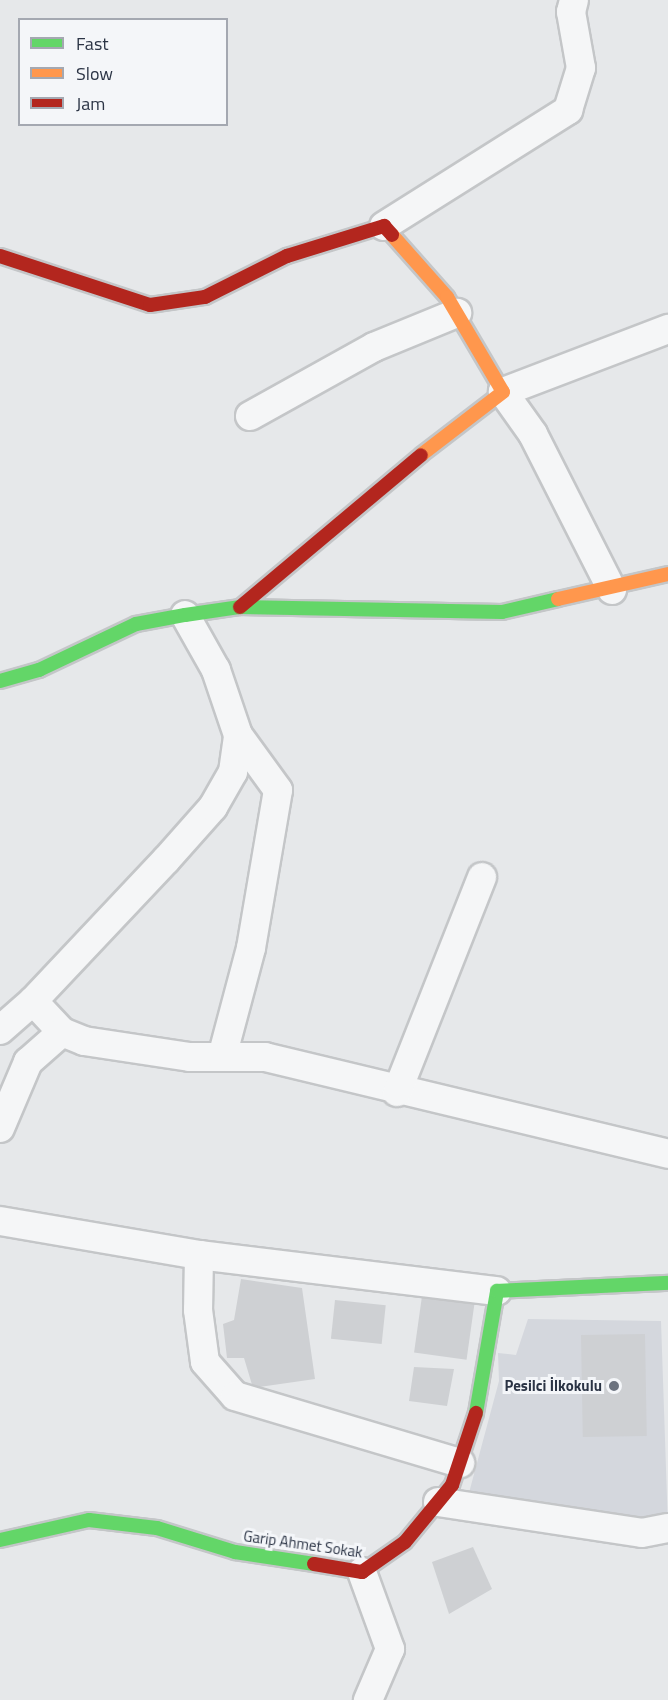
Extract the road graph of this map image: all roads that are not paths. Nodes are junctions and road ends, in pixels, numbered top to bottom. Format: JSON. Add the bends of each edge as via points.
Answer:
{"nodes":[{"id":1,"x":574,"y":0,"type":"edge"},
{"id":2,"x":384,"y":226,"type":"junction"},
{"id":3,"x":0,"y":256,"type":"edge"},
{"id":4,"x":457,"y":313,"type":"junction"},
{"id":5,"x":668,"y":330,"type":"edge"},
{"id":6,"x":503,"y":392,"type":"junction"},
{"id":7,"x":250,"y":416,"type":"dead end"},
{"id":8,"x":668,"y":574,"type":"edge"},
{"id":9,"x":612,"y":590,"type":"junction"},
{"id":10,"x":240,"y":607,"type":"junction"},
{"id":11,"x":185,"y":615,"type":"junction"},
{"id":12,"x":0,"y":681,"type":"edge"},
{"id":13,"x":238,"y":735,"type":"junction"},
{"id":14,"x":482,"y":877,"type":"dead end"},
{"id":15,"x":13,"y":1012,"type":"edge"},
{"id":16,"x":62,"y":1032,"type":"junction"},
{"id":17,"x":222,"y":1057,"type":"junction"},
{"id":18,"x":397,"y":1092,"type":"junction"},
{"id":19,"x":0,"y":1128,"type":"edge"},
{"id":20,"x":668,"y":1154,"type":"edge"},
{"id":21,"x":0,"y":1221,"type":"edge"},
{"id":22,"x":199,"y":1255,"type":"junction"},
{"id":23,"x":668,"y":1283,"type":"edge"},
{"id":24,"x":497,"y":1291,"type":"junction"},
{"id":25,"x":460,"y":1463,"type":"junction"},
{"id":26,"x":438,"y":1502,"type":"junction"},
{"id":27,"x":668,"y":1527,"type":"edge"},
{"id":28,"x":0,"y":1540,"type":"edge"},
{"id":29,"x":362,"y":1572,"type":"junction"},
{"id":30,"x":368,"y":1700,"type":"edge"}],
"edges":[{"from":1,"to":2,"type":"street","via":[[571,12],[581,68],[568,110]]},
{"from":2,"to":3,"type":"street","via":[[287,256],[206,297],[150,305]]},
{"from":2,"to":4,"type":"street"},
{"from":4,"to":6,"type":"street"},
{"from":4,"to":7,"type":"street","via":[[374,347]]},
{"from":5,"to":6,"type":"street"},
{"from":6,"to":9,"type":"street","via":[[532,435]]},
{"from":6,"to":10,"type":"street","via":[[368,495]]},
{"from":8,"to":9,"type":"street"},
{"from":9,"to":10,"type":"street","via":[[502,612]]},
{"from":10,"to":11,"type":"street"},
{"from":11,"to":12,"type":"street","via":[[136,624],[39,670]]},
{"from":11,"to":13,"type":"street","via":[[216,670]]},
{"from":13,"to":15,"type":"street","via":[[233,772],[213,807]]},
{"from":13,"to":17,"type":"street","via":[[278,790],[251,948]]},
{"from":14,"to":18,"type":"street"},
{"from":15,"to":16,"type":"street"},
{"from":16,"to":17,"type":"street","via":[[84,1041]]},
{"from":16,"to":19,"type":"street","via":[[28,1062]]},
{"from":17,"to":18,"type":"street","via":[[265,1058]]},
{"from":18,"to":20,"type":"street"},
{"from":21,"to":22,"type":"street"},
{"from":22,"to":24,"type":"street"},
{"from":22,"to":25,"type":"street","via":[[198,1310],[206,1362],[235,1396]]},
{"from":23,"to":24,"type":"street"},
{"from":24,"to":25,"type":"street","name":"Garip Ahmet Sokak","via":[[472,1433]]},
{"from":25,"to":26,"type":"street","name":"Garip Ahmet Sokak"},
{"from":26,"to":27,"type":"street","via":[[642,1533]]},
{"from":26,"to":29,"type":"street","name":"Garip Ahmet Sokak","via":[[405,1542]]},
{"from":28,"to":29,"type":"street","name":"Garip Ahmet Sokak","via":[[89,1520],[157,1528],[235,1552]]},
{"from":29,"to":30,"type":"street","via":[[390,1649]]}]}
